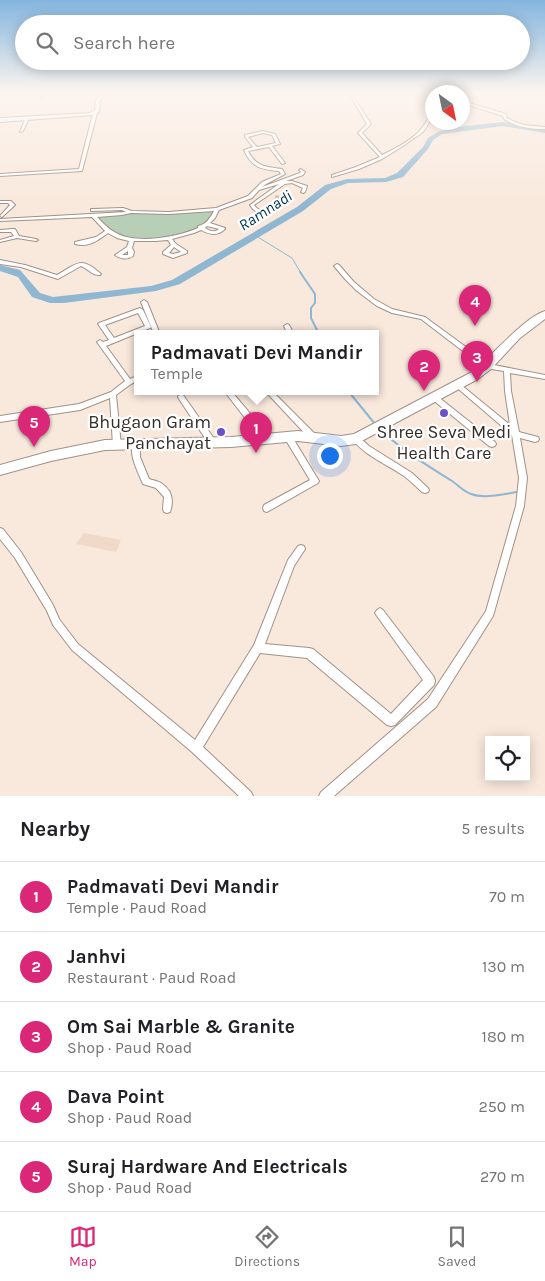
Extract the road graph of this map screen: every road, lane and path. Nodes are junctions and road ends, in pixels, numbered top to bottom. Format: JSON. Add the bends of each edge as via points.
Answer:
{"nodes":[{"id":1,"x":91,"y":130,"type":"edge"},
{"id":2,"x":363,"y":130,"type":"edge"},
{"id":3,"x":421,"y":130,"type":"edge"},
{"id":4,"x":270,"y":145,"type":"junction"},
{"id":5,"x":255,"y":147,"type":"junction"},
{"id":6,"x":382,"y":157,"type":"junction"},
{"id":7,"x":281,"y":170,"type":"junction"},
{"id":8,"x":301,"y":170,"type":"dead end"},
{"id":9,"x":0,"y":175,"type":"edge"},
{"id":10,"x":333,"y":176,"type":"dead end"},
{"id":11,"x":259,"y":189,"type":"junction"},
{"id":12,"x":303,"y":192,"type":"dead end"},
{"id":13,"x":268,"y":194,"type":"junction"},
{"id":14,"x":275,"y":197,"type":"tunnel mouth"},
{"id":15,"x":290,"y":199,"type":"dead end"},
{"id":16,"x":0,"y":202,"type":"edge"},
{"id":17,"x":282,"y":204,"type":"dead end"},
{"id":18,"x":217,"y":209,"type":"junction"},
{"id":19,"x":203,"y":210,"type":"junction"},
{"id":20,"x":131,"y":212,"type":"junction"},
{"id":21,"x":272,"y":212,"type":"dead end"},
{"id":22,"x":93,"y":215,"type":"junction"},
{"id":23,"x":2,"y":218,"type":"edge"},
{"id":24,"x":207,"y":224,"type":"junction"},
{"id":25,"x":200,"y":227,"type":"junction"},
{"id":26,"x":6,"y":229,"type":"junction"},
{"id":27,"x":0,"y":231,"type":"edge"},
{"id":28,"x":108,"y":231,"type":"junction"},
{"id":29,"x":17,"y":237,"type":"junction"},
{"id":30,"x":96,"y":238,"type":"dead end"},
{"id":31,"x":170,"y":238,"type":"junction"},
{"id":32,"x":132,"y":239,"type":"junction"},
{"id":33,"x":36,"y":240,"type":"dead end"},
{"id":34,"x":0,"y":241,"type":"edge"},
{"id":35,"x":174,"y":245,"type":"dead end"},
{"id":36,"x":129,"y":248,"type":"dead end"},
{"id":37,"x":0,"y":262,"type":"edge"},
{"id":38,"x":337,"y":266,"type":"dead end"},
{"id":39,"x":98,"y":274,"type":"dead end"},
{"id":40,"x":144,"y":302,"type":"dead end"},
{"id":41,"x":545,"y":314,"type":"edge"},
{"id":42,"x":287,"y":326,"type":"dead end"},
{"id":43,"x":140,"y":330,"type":"edge"},
{"id":44,"x":155,"y":330,"type":"edge"},
{"id":45,"x":288,"y":330,"type":"edge"},
{"id":46,"x":134,"y":332,"type":"edge"},
{"id":47,"x":112,"y":340,"type":"junction"},
{"id":48,"x":487,"y":366,"type":"junction"},
{"id":49,"x":507,"y":369,"type":"junction"},
{"id":50,"x":545,"y":377,"type":"edge"},
{"id":51,"x":134,"y":379,"type":"edge"},
{"id":52,"x":128,"y":382,"type":"junction"},
{"id":53,"x":458,"y":386,"type":"junction"},
{"id":54,"x":113,"y":394,"type":"junction"},
{"id":55,"x":230,"y":395,"type":"edge"},
{"id":56,"x":272,"y":395,"type":"edge"},
{"id":57,"x":181,"y":397,"type":"dead end"},
{"id":58,"x":435,"y":398,"type":"junction"},
{"id":59,"x":0,"y":419,"type":"edge"},
{"id":60,"x":516,"y":434,"type":"junction"},
{"id":61,"x":288,"y":437,"type":"junction"},
{"id":62,"x":314,"y":438,"type":"junction"},
{"id":63,"x":356,"y":439,"type":"junction"},
{"id":64,"x":535,"y":439,"type":"dead end"},
{"id":65,"x":263,"y":440,"type":"junction"},
{"id":66,"x":212,"y":442,"type":"junction"},
{"id":67,"x":136,"y":444,"type":"junction"},
{"id":68,"x":492,"y":444,"type":"dead end"},
{"id":69,"x":117,"y":445,"type":"junction"},
{"id":70,"x":0,"y":470,"type":"edge"},
{"id":71,"x":425,"y":490,"type":"dead end"},
{"id":72,"x":167,"y":508,"type":"dead end"},
{"id":73,"x":267,"y":508,"type":"dead end"},
{"id":74,"x":0,"y":532,"type":"edge"},
{"id":75,"x":301,"y":550,"type":"dead end"},
{"id":76,"x":380,"y":613,"type":"dead end"},
{"id":77,"x":258,"y":648,"type":"junction"},
{"id":78,"x":196,"y":748,"type":"junction"},
{"id":79,"x":247,"y":796,"type":"edge"},
{"id":80,"x":325,"y":796,"type":"edge"}],
"edges":[{"from":1,"to":9,"type":"street","via":[[81,170]]},
{"from":2,"to":6,"type":"street","via":[[360,133]]},
{"from":3,"to":6,"type":"street"},
{"from":4,"to":5,"type":"street"},
{"from":4,"to":5,"type":"street","via":[[278,144],[273,134],[263,132],[246,136]]},
{"from":4,"to":7,"type":"street","via":[[284,164]]},
{"from":5,"to":7,"type":"street","via":[[246,150],[250,160],[265,168]]},
{"from":6,"to":10,"type":"street"},
{"from":7,"to":11,"type":"street","via":[[282,174]]},
{"from":8,"to":11,"type":"street","via":[[302,174]]},
{"from":11,"to":13,"type":"street"},
{"from":11,"to":18,"type":"street","via":[[250,197]]},
{"from":11,"to":19,"type":"street"},
{"from":12,"to":13,"type":"street","via":[[305,187],[292,182],[284,183]]},
{"from":13,"to":14,"type":"street"},
{"from":13,"to":21,"type":"street","via":[[252,207],[266,214]]},
{"from":15,"to":17,"type":"street"},
{"from":16,"to":23,"type":"street","via":[[14,205]]},
{"from":18,"to":19,"type":"street"},
{"from":18,"to":24,"type":"street"},
{"from":19,"to":20,"type":"street"},
{"from":20,"to":22,"type":"street"},
{"from":20,"to":23,"type":"street","via":[[123,209]]},
{"from":22,"to":23,"type":"street"},
{"from":22,"to":28,"type":"street"},
{"from":23,"to":26,"type":"street"},
{"from":24,"to":25,"type":"street"},
{"from":24,"to":25,"type":"street","via":[[223,229],[212,234]]},
{"from":25,"to":31,"type":"street","via":[[186,235]]},
{"from":26,"to":27,"type":"street"},
{"from":26,"to":29,"type":"street","via":[[13,230]]},
{"from":28,"to":30,"type":"street"},
{"from":28,"to":32,"type":"street"},
{"from":29,"to":33,"type":"street"},
{"from":29,"to":34,"type":"street"},
{"from":31,"to":32,"type":"street"},
{"from":31,"to":35,"type":"street"},
{"from":32,"to":36,"type":"street"},
{"from":37,"to":39,"type":"street","via":[[30,267],[58,277],[73,264],[80,263]]},
{"from":38,"to":48,"type":"street","via":[[344,276],[384,308],[423,318]]},
{"from":40,"to":44,"type":"street"},
{"from":41,"to":48,"type":"main road","via":[[516,336]]},
{"from":42,"to":45,"type":"street"},
{"from":43,"to":47,"type":"street","via":[[148,327],[140,310],[101,324]]},
{"from":46,"to":47,"type":"street"},
{"from":47,"to":52,"type":"street","via":[[101,343]]},
{"from":48,"to":49,"type":"street"},
{"from":48,"to":53,"type":"main road"},
{"from":49,"to":50,"type":"street"},
{"from":49,"to":60,"type":"street"},
{"from":51,"to":52,"type":"street"},
{"from":52,"to":54,"type":"street"},
{"from":53,"to":58,"type":"main road"},
{"from":53,"to":60,"type":"street"},
{"from":54,"to":59,"type":"street","via":[[80,407]]},
{"from":54,"to":69,"type":"street"},
{"from":55,"to":65,"type":"street"},
{"from":56,"to":62,"type":"street"},
{"from":57,"to":66,"type":"street"},
{"from":58,"to":63,"type":"main road"},
{"from":58,"to":68,"type":"street"},
{"from":60,"to":64,"type":"street"},
{"from":60,"to":80,"type":"street","via":[[523,478],[520,506],[490,613],[432,703]]},
{"from":61,"to":62,"type":"main road"},
{"from":61,"to":65,"type":"main road"},
{"from":61,"to":73,"type":"street","via":[[315,481]]},
{"from":62,"to":63,"type":"main road","via":[[341,442]]},
{"from":63,"to":71,"type":"street","via":[[410,474]]},
{"from":65,"to":66,"type":"main road"},
{"from":66,"to":67,"type":"main road"},
{"from":67,"to":69,"type":"main road"},
{"from":67,"to":72,"type":"street","via":[[136,457],[146,482],[158,485],[168,496]]},
{"from":69,"to":70,"type":"main road","via":[[82,448]]},
{"from":74,"to":78,"type":"street","via":[[18,555],[56,622],[75,647]]},
{"from":75,"to":77,"type":"street","via":[[290,564]]},
{"from":76,"to":77,"type":"street","via":[[430,681],[390,721],[309,653]]},
{"from":77,"to":78,"type":"street"},
{"from":78,"to":79,"type":"street"}]}
